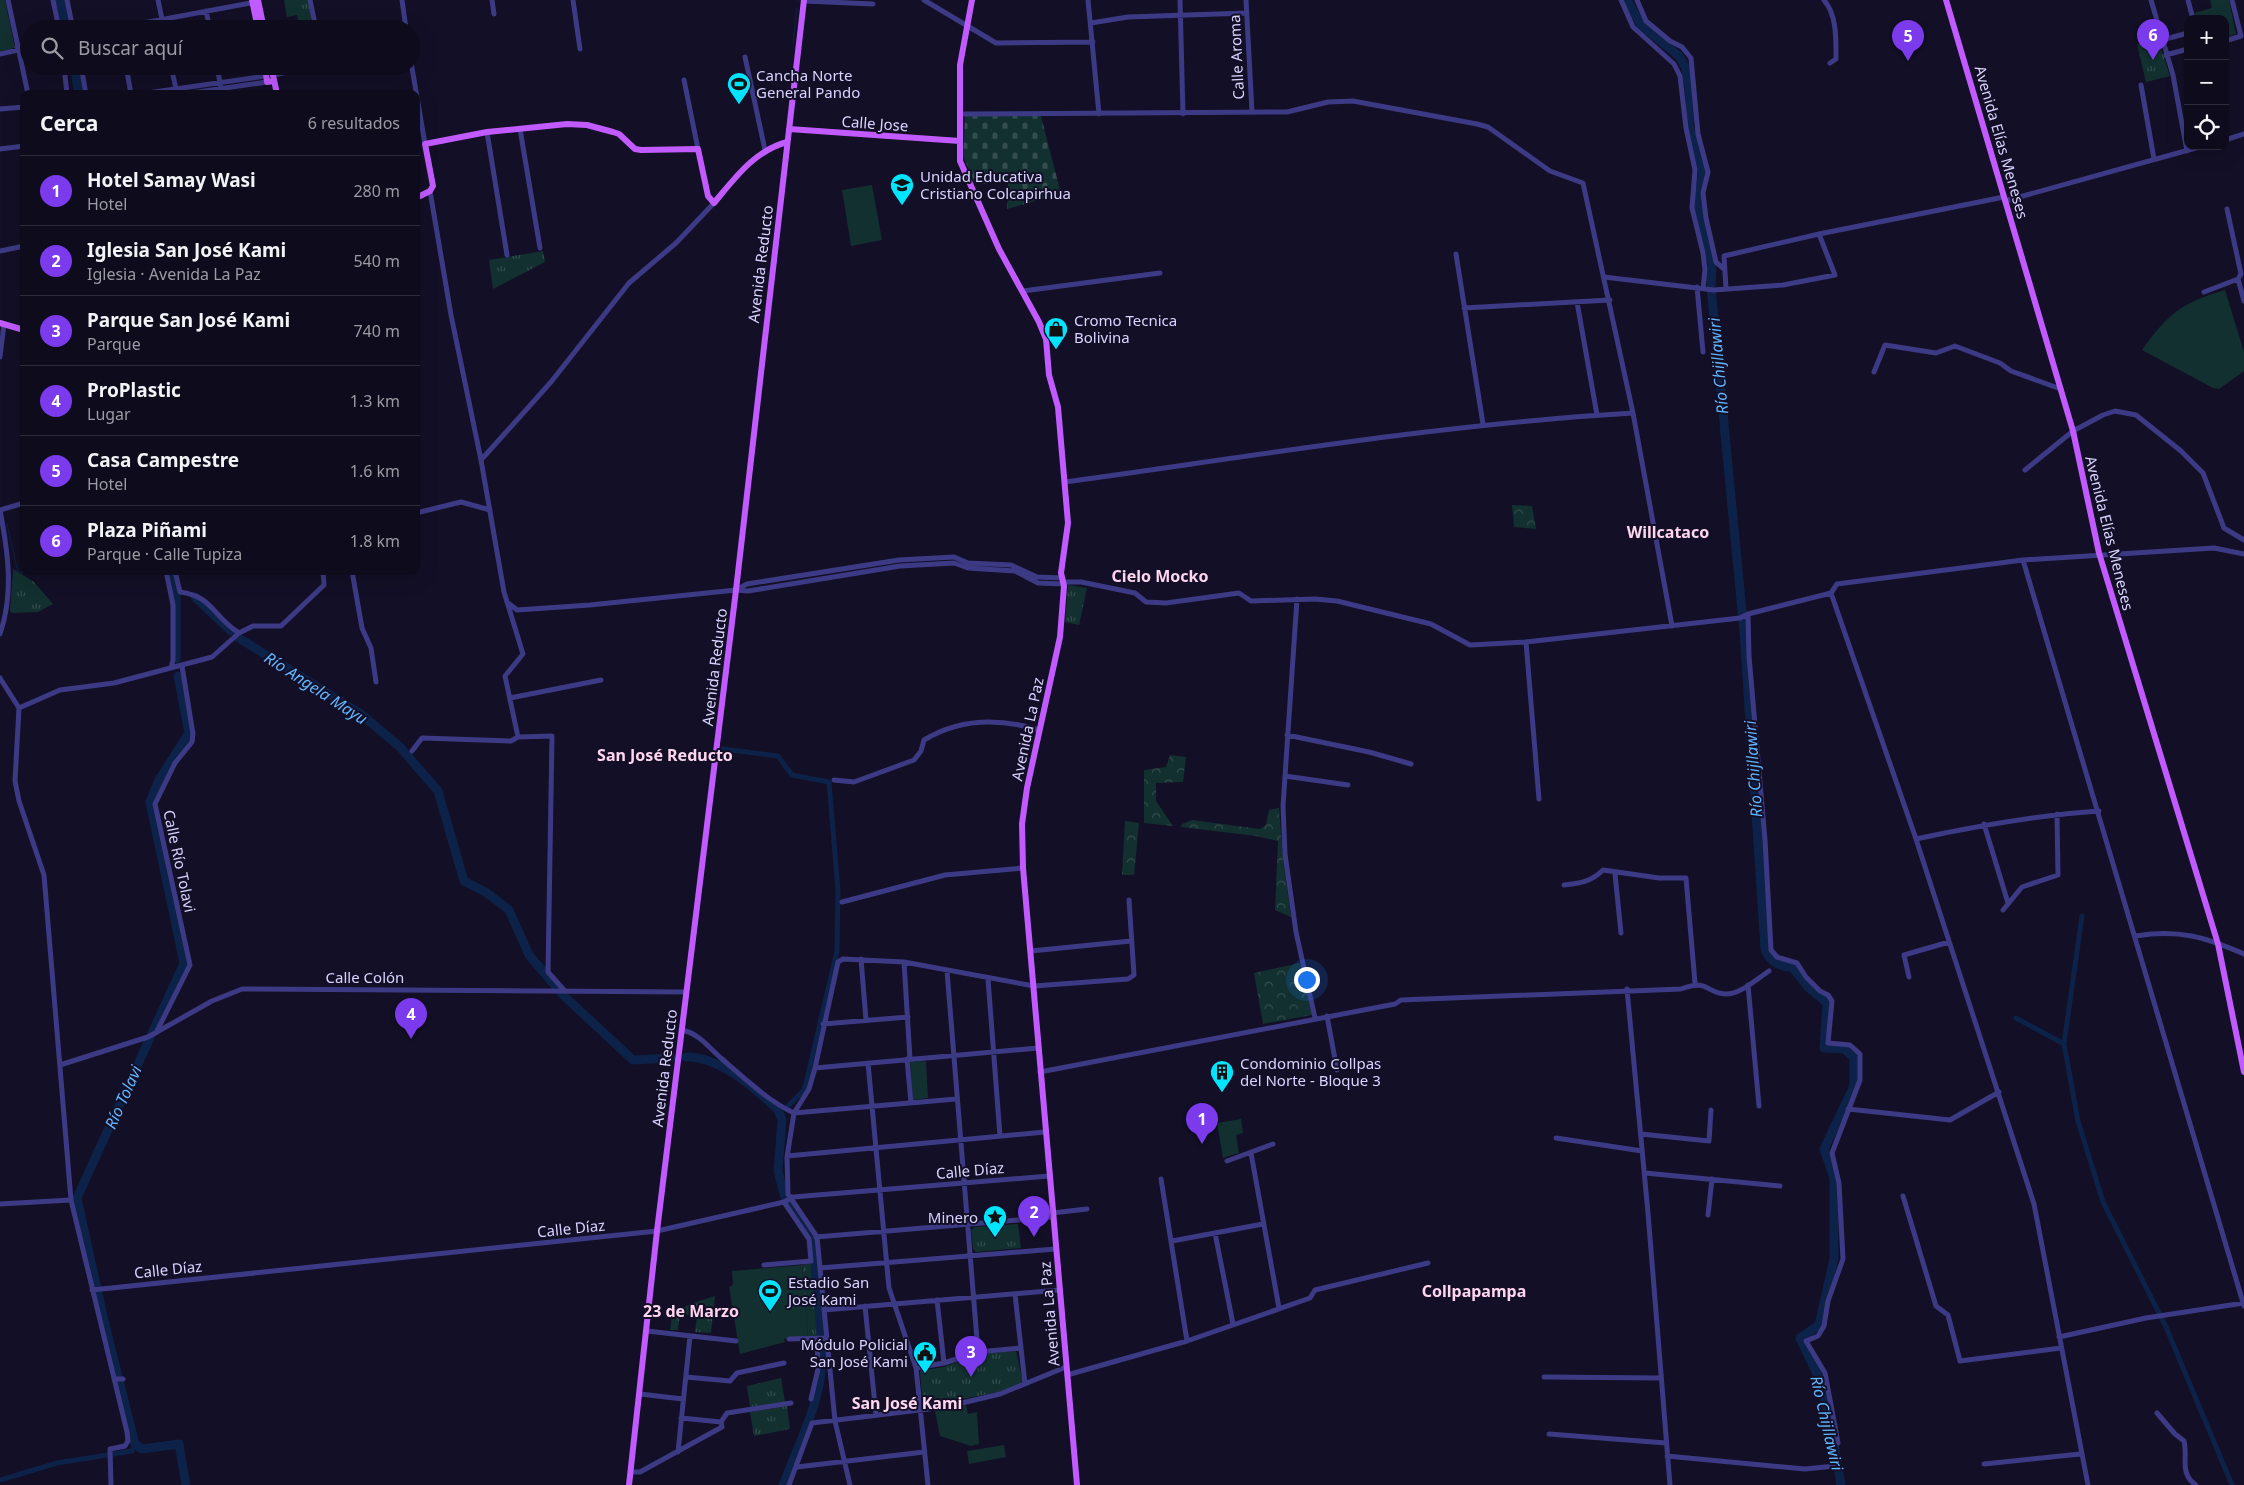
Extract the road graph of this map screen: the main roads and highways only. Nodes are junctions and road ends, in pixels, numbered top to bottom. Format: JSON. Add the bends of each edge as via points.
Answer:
{"nodes":[{"id":1,"x":804,"y":0,"type":"edge"},
{"id":2,"x":972,"y":0,"type":"edge"},
{"id":3,"x":1946,"y":0,"type":"edge"},
{"id":4,"x":256,"y":1,"type":"edge"},
{"id":5,"x":257,"y":20,"type":"edge"},
{"id":6,"x":261,"y":20,"type":"edge"},
{"id":7,"x":268,"y":75,"type":"edge"},
{"id":8,"x":270,"y":75,"type":"edge"},
{"id":9,"x":270,"y":78,"type":"junction"},
{"id":10,"x":275,"y":90,"type":"edge"},
{"id":11,"x":789,"y":129,"type":"junction"},
{"id":12,"x":960,"y":141,"type":"junction"},
{"id":13,"x":787,"y":142,"type":"junction"},
{"id":14,"x":420,"y":196,"type":"edge"},
{"id":15,"x":2,"y":323,"type":"edge"},
{"id":16,"x":20,"y":329,"type":"edge"},
{"id":17,"x":2244,"y":1072,"type":"edge"},
{"id":18,"x":629,"y":1485,"type":"edge"},
{"id":19,"x":1077,"y":1485,"type":"edge"}],
"edges":[{"from":1,"to":11,"type":"main road","name":"Avenida Reducto"},
{"from":2,"to":12,"type":"main road","name":"Avenida La Paz","via":[[960,65]]},
{"from":3,"to":17,"type":"main road","name":"Avenida Elías Meneses","via":[[2073,431],[2099,554],[2218,944]]},
{"from":4,"to":5,"type":"main road"},
{"from":4,"to":6,"type":"main road"},
{"from":7,"to":9,"type":"main road"},
{"from":8,"to":9,"type":"main road"},
{"from":9,"to":10,"type":"main road"},
{"from":11,"to":12,"type":"main road","name":"Calle Jose"},
{"from":11,"to":13,"type":"main road","name":"Avenida Reducto"},
{"from":12,"to":19,"type":"main road","name":"Avenida La Paz","via":[[960,161],[999,249],[1046,339],[1049,375],[1058,407],[1065,482],[1068,523],[1061,573],[1060,637],[1026,788],[1022,824],[1058,1290]]},
{"from":13,"to":14,"type":"main road","via":[[765,150],[750,161],[714,203],[708,196],[698,149],[641,150],[619,134],[587,125],[487,132],[425,144],[433,186]]},
{"from":13,"to":18,"type":"main road","name":"Avenida Reducto"},
{"from":15,"to":16,"type":"main road"}]}
